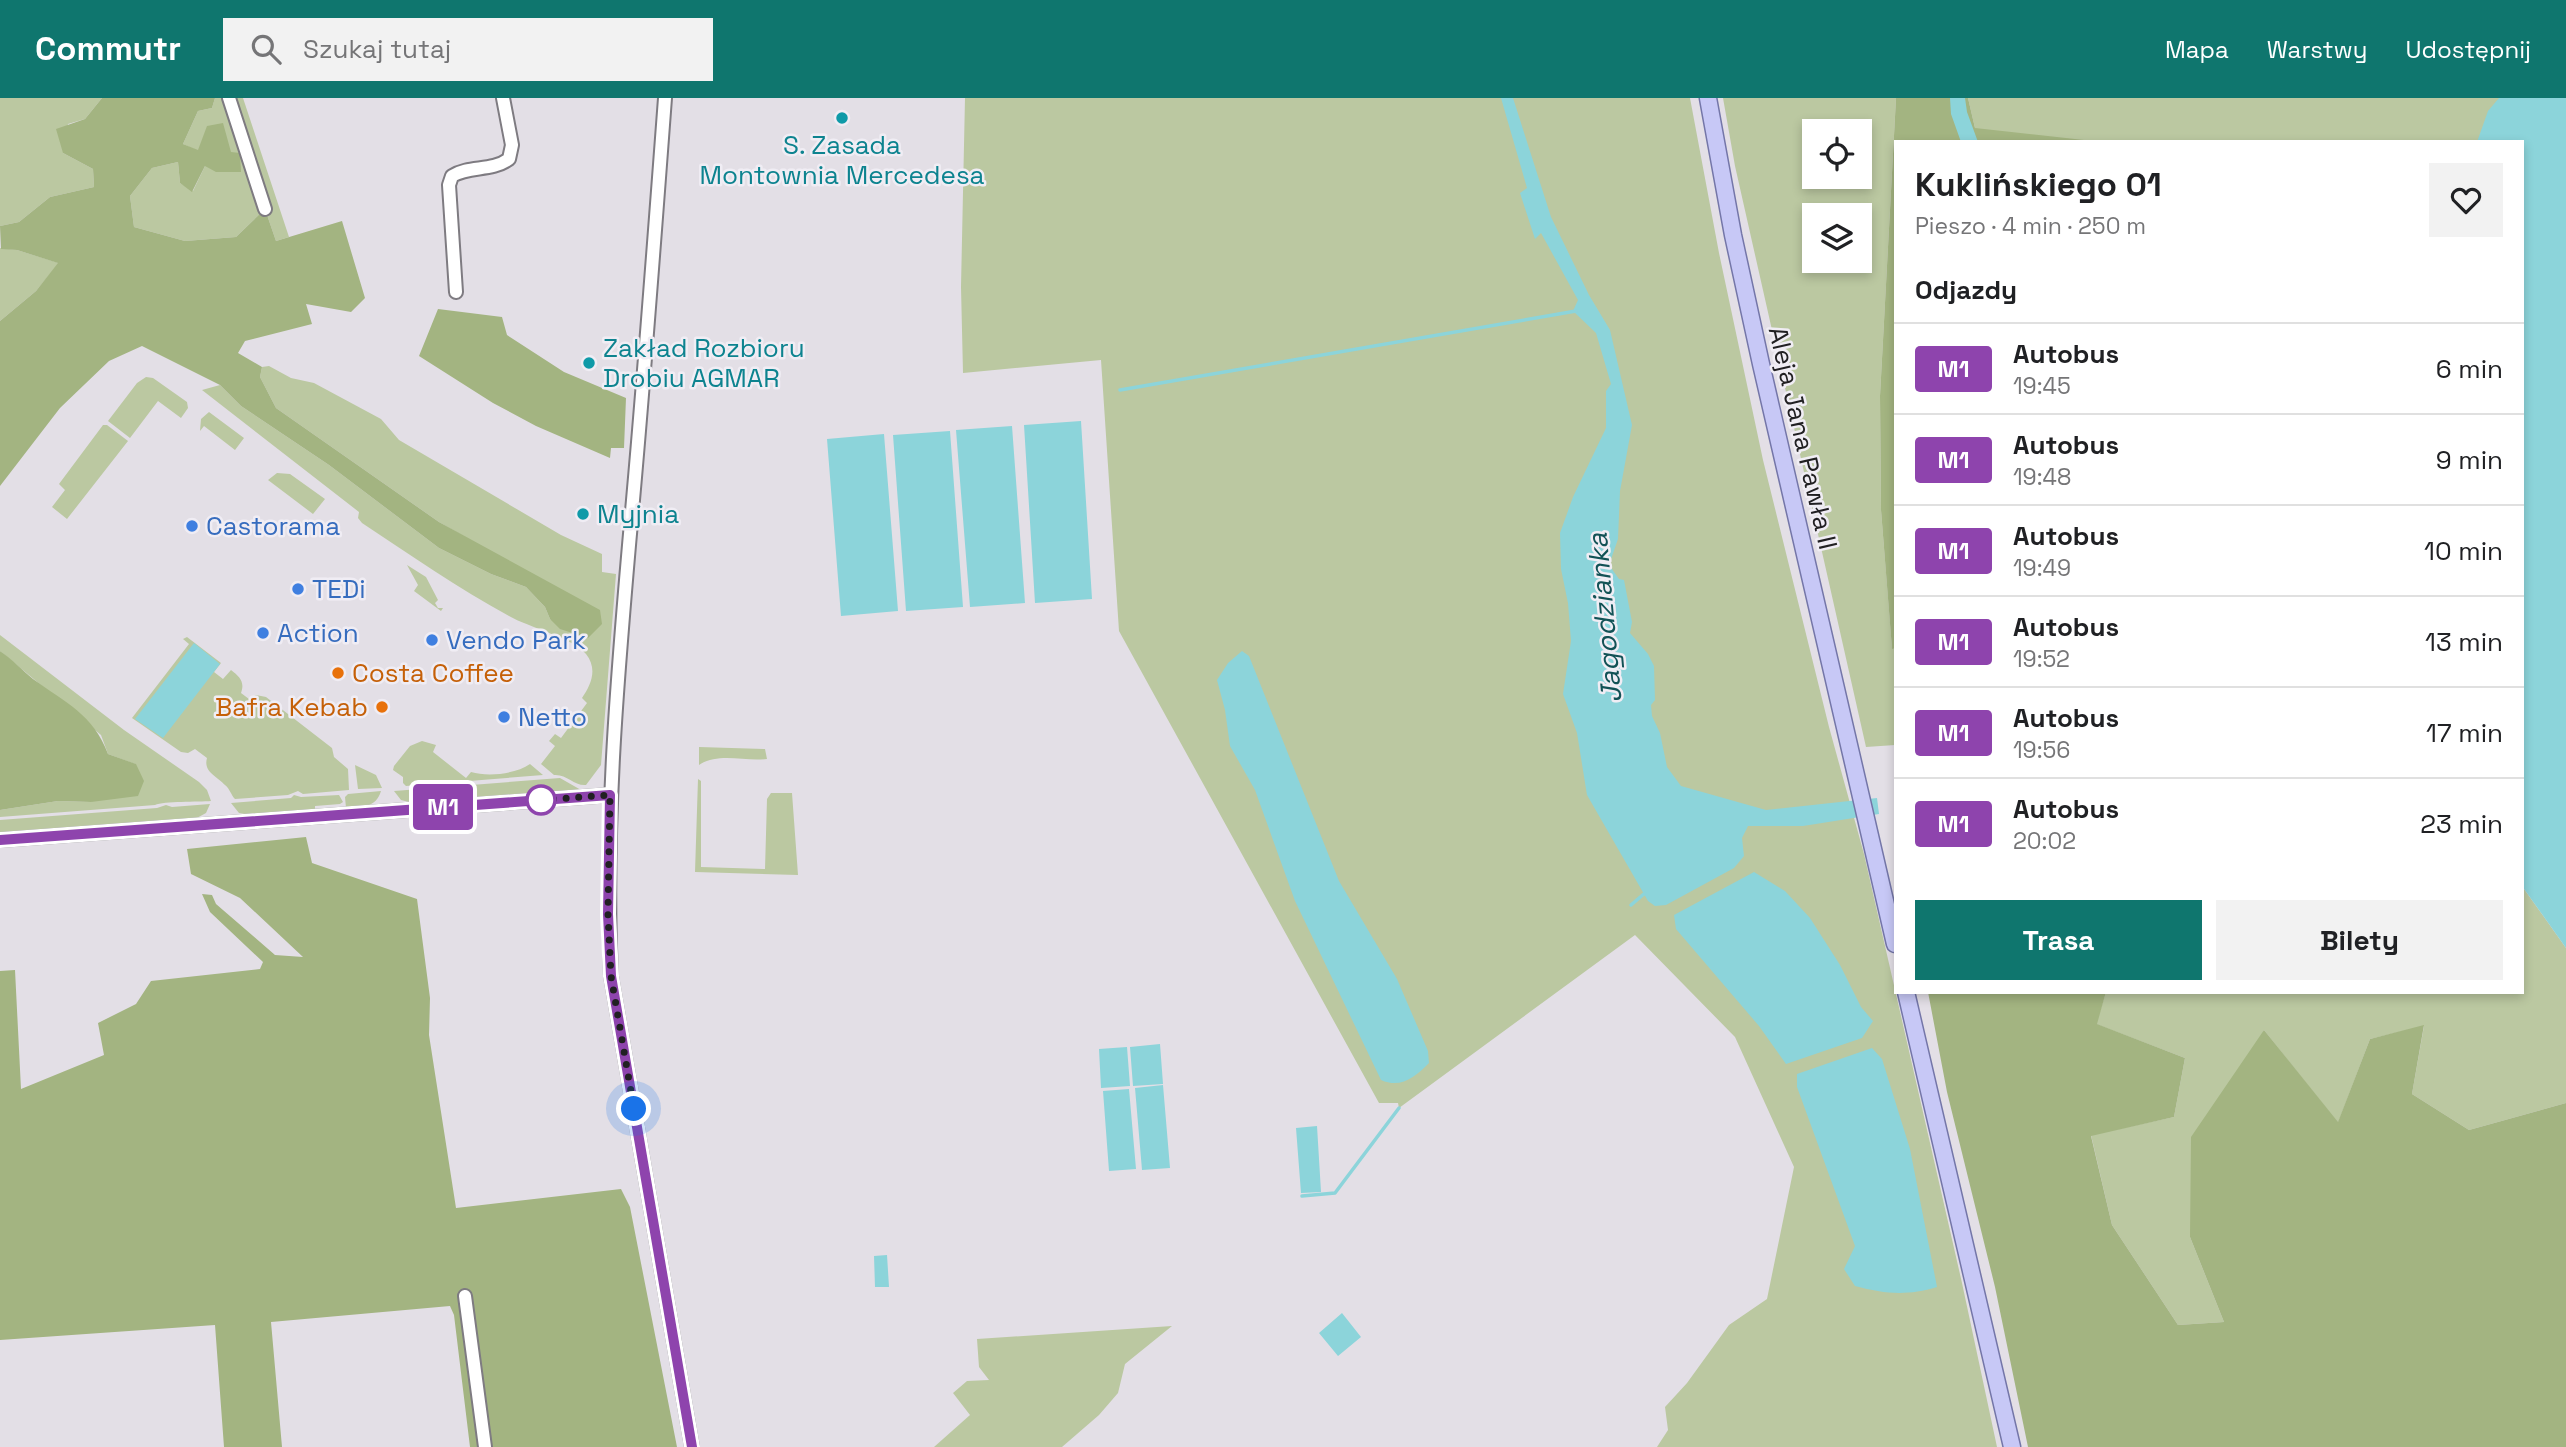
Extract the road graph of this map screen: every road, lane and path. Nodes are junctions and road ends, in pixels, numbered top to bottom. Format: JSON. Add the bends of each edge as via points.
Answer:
{"nodes":[{"id":1,"x":229,"y":98,"type":"edge"},
{"id":2,"x":503,"y":98,"type":"edge"},
{"id":3,"x":665,"y":98,"type":"edge"},
{"id":4,"x":1708,"y":98,"type":"edge"},
{"id":5,"x":265,"y":209,"type":"dead end"},
{"id":6,"x":456,"y":292,"type":"dead end"},
{"id":7,"x":610,"y":795,"type":"junction"},
{"id":8,"x":0,"y":840,"type":"edge"},
{"id":9,"x":1894,"y":940,"type":"edge"},
{"id":10,"x":1906,"y":994,"type":"edge"},
{"id":11,"x":465,"y":1296,"type":"dead end"},
{"id":12,"x":485,"y":1447,"type":"edge"},
{"id":13,"x":692,"y":1447,"type":"edge"},
{"id":14,"x":2012,"y":1447,"type":"edge"}],
"edges":[{"from":1,"to":5,"type":"street"},
{"from":2,"to":6,"type":"street","via":[[512,145],[509,159],[497,167],[463,170],[452,176],[449,185]]},
{"from":3,"to":7,"type":"street"},
{"from":4,"to":9,"type":"main road","name":"Aleja Jana Pawła II","via":[[1758,352]]},
{"from":7,"to":8,"type":"street"},
{"from":7,"to":13,"type":"street","via":[[611,976]]},
{"from":10,"to":14,"type":"main road"},
{"from":11,"to":12,"type":"street"}]}
